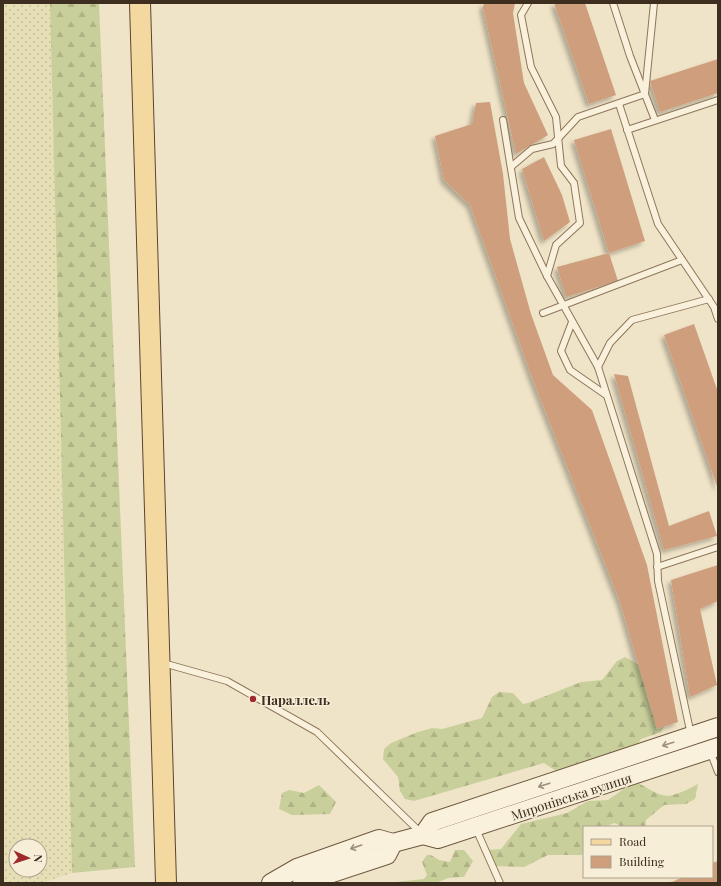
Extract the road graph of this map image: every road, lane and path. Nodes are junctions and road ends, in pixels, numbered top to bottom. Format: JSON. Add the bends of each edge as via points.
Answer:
{"nodes":[{"id":1,"x":140,"y":3,"type":"edge"},
{"id":2,"x":528,"y":3,"type":"edge"},
{"id":3,"x":613,"y":3,"type":"edge"},
{"id":4,"x":654,"y":3,"type":"edge"},
{"id":5,"x":645,"y":94,"type":"junction"},
{"id":6,"x":718,"y":100,"type":"edge"},
{"id":7,"x":619,"y":104,"type":"junction"},
{"id":8,"x":502,"y":120,"type":"dead end"},
{"id":9,"x":655,"y":120,"type":"junction"},
{"id":10,"x":627,"y":130,"type":"junction"},
{"id":11,"x":559,"y":138,"type":"junction"},
{"id":12,"x":512,"y":166,"type":"junction"},
{"id":13,"x":682,"y":260,"type":"junction"},
{"id":14,"x":547,"y":276,"type":"junction"},
{"id":15,"x":709,"y":299,"type":"junction"},
{"id":16,"x":562,"y":305,"type":"junction"},
{"id":17,"x":543,"y":313,"type":"dead end"},
{"id":18,"x":718,"y":319,"type":"edge"},
{"id":19,"x":572,"y":322,"type":"junction"},
{"id":20,"x":598,"y":367,"type":"junction"},
{"id":21,"x":606,"y":395,"type":"junction"},
{"id":22,"x":718,"y":547,"type":"edge"},
{"id":23,"x":658,"y":567,"type":"junction"},
{"id":24,"x":159,"y":662,"type":"junction"},
{"id":25,"x":718,"y":727,"type":"edge"},
{"id":26,"x":691,"y":736,"type":"junction"},
{"id":27,"x":713,"y":748,"type":"edge"},
{"id":28,"x":718,"y":772,"type":"edge"},
{"id":29,"x":475,"y":828,"type":"junction"},
{"id":30,"x":423,"y":835,"type":"junction"},
{"id":31,"x":393,"y":843,"type":"junction"},
{"id":32,"x":166,"y":883,"type":"edge"},
{"id":33,"x":271,"y":883,"type":"edge"},
{"id":34,"x":302,"y":883,"type":"edge"},
{"id":35,"x":500,"y":883,"type":"edge"}],
"edges":[{"from":1,"to":24,"type":"main road"},
{"from":2,"to":11,"type":"lane","via":[[521,15],[531,67],[556,117]]},
{"from":3,"to":5,"type":"lane"},
{"from":4,"to":5,"type":"lane"},
{"from":5,"to":7,"type":"lane"},
{"from":5,"to":9,"type":"lane"},
{"from":6,"to":9,"type":"lane"},
{"from":7,"to":10,"type":"lane"},
{"from":7,"to":11,"type":"lane","via":[[578,117]]},
{"from":8,"to":12,"type":"lane"},
{"from":9,"to":10,"type":"lane"},
{"from":10,"to":13,"type":"lane","via":[[658,224]]},
{"from":11,"to":12,"type":"lane","via":[[554,144],[532,149]]},
{"from":11,"to":14,"type":"lane","via":[[561,166],[574,183],[580,223],[556,245]]},
{"from":12,"to":14,"type":"lane","via":[[520,218]]},
{"from":13,"to":15,"type":"lane"},
{"from":13,"to":16,"type":"lane"},
{"from":14,"to":16,"type":"lane"},
{"from":15,"to":18,"type":"lane"},
{"from":15,"to":20,"type":"lane","via":[[632,320],[610,343]]},
{"from":16,"to":17,"type":"lane"},
{"from":16,"to":19,"type":"lane"},
{"from":19,"to":20,"type":"lane"},
{"from":19,"to":21,"type":"lane","via":[[560,351],[570,370]]},
{"from":20,"to":21,"type":"lane"},
{"from":21,"to":23,"type":"lane","via":[[657,554]]},
{"from":22,"to":23,"type":"lane"},
{"from":23,"to":26,"type":"lane","via":[[658,581]]},
{"from":24,"to":30,"type":"lane","via":[[226,681],[317,732]]},
{"from":24,"to":32,"type":"main road"},
{"from":25,"to":26,"type":"street"},
{"from":26,"to":30,"type":"street","one_way":true,"via":[[432,822]]},
{"from":27,"to":28,"type":"lane"},
{"from":27,"to":29,"type":"street","name":"Миронівська вулиця"},
{"from":29,"to":30,"type":"street","name":"Миронівська вулиця","via":[[438,839]]},
{"from":29,"to":35,"type":"lane"},
{"from":30,"to":31,"type":"street"},
{"from":31,"to":33,"type":"street","one_way":true,"via":[[379,839],[297,868]]},
{"from":31,"to":34,"type":"street","via":[[387,855]]}]}
